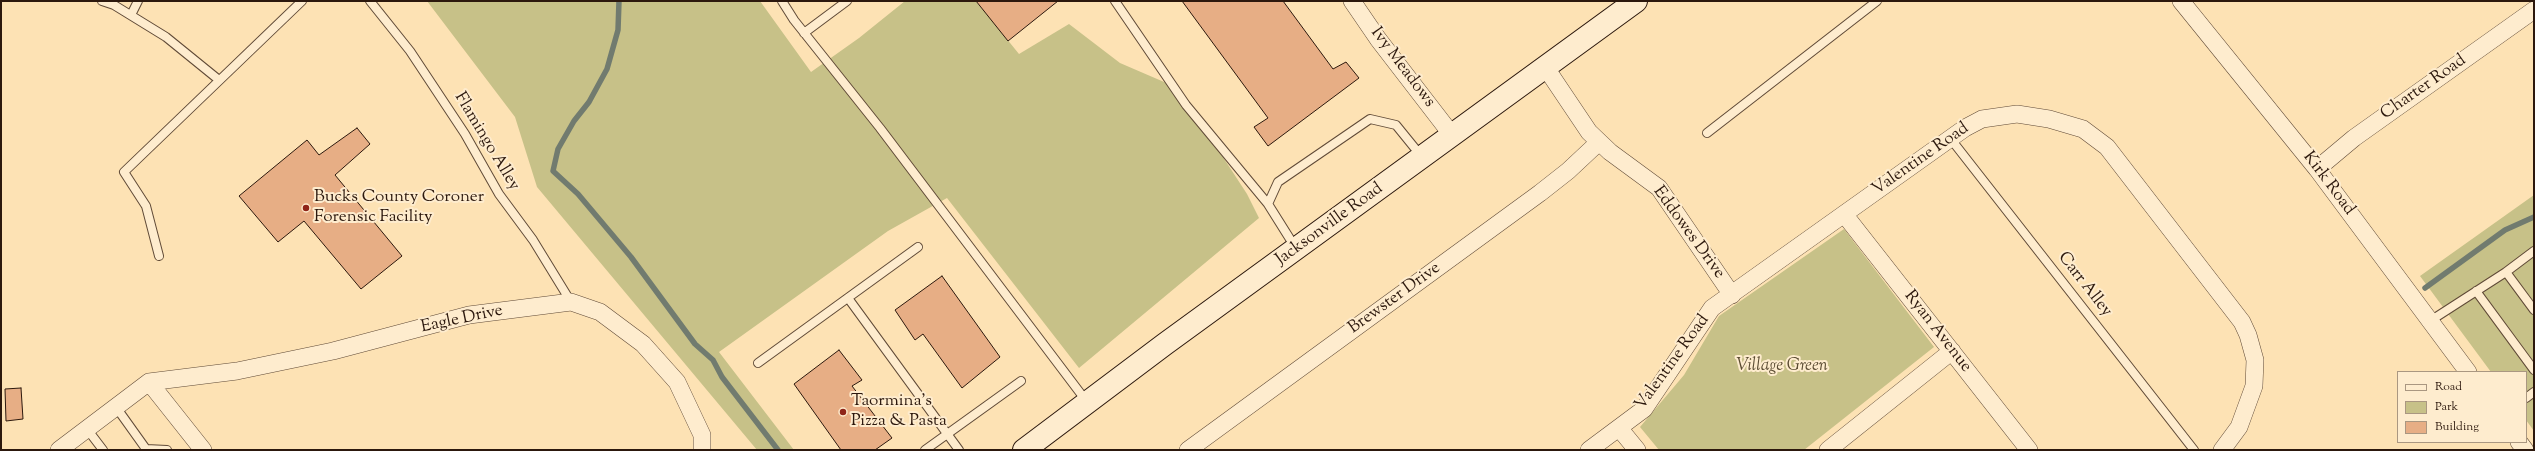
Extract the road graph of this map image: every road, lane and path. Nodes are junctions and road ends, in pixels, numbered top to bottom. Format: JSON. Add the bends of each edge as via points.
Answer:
{"nodes":[{"id":1,"x":102,"y":1,"type":"edge"},
{"id":2,"x":138,"y":1,"type":"edge"},
{"id":3,"x":302,"y":1,"type":"edge"},
{"id":4,"x":370,"y":1,"type":"edge"},
{"id":5,"x":782,"y":1,"type":"edge"},
{"id":6,"x":847,"y":1,"type":"edge"},
{"id":7,"x":1115,"y":1,"type":"edge"},
{"id":8,"x":1352,"y":1,"type":"edge"},
{"id":9,"x":1636,"y":1,"type":"edge"},
{"id":10,"x":1877,"y":1,"type":"edge"},
{"id":11,"x":2181,"y":1,"type":"edge"},
{"id":12,"x":2534,"y":10,"type":"edge"},
{"id":13,"x":131,"y":15,"type":"junction"},
{"id":14,"x":804,"y":33,"type":"junction"},
{"id":15,"x":1546,"y":68,"type":"junction"},
{"id":16,"x":220,"y":80,"type":"junction"},
{"id":17,"x":1707,"y":133,"type":"dead end"},
{"id":18,"x":1452,"y":135,"type":"junction"},
{"id":19,"x":1950,"y":138,"type":"junction"},
{"id":20,"x":1599,"y":142,"type":"junction"},
{"id":21,"x":1422,"y":157,"type":"junction"},
{"id":22,"x":2317,"y":169,"type":"junction"},
{"id":23,"x":1268,"y":204,"type":"junction"},
{"id":24,"x":1844,"y":214,"type":"junction"},
{"id":25,"x":918,"y":247,"type":"dead end"},
{"id":26,"x":1297,"y":250,"type":"junction"},
{"id":27,"x":2534,"y":251,"type":"edge"},
{"id":28,"x":159,"y":256,"type":"dead end"},
{"id":29,"x":2506,"y":272,"type":"junction"},
{"id":30,"x":2476,"y":291,"type":"junction"},
{"id":31,"x":1732,"y":295,"type":"junction"},
{"id":32,"x":848,"y":298,"type":"junction"},
{"id":33,"x":571,"y":302,"type":"junction"},
{"id":34,"x":2534,"y":310,"type":"edge"},
{"id":35,"x":2430,"y":321,"type":"junction"},
{"id":36,"x":1952,"y":351,"type":"junction"},
{"id":37,"x":758,"y":363,"type":"dead end"},
{"id":38,"x":2534,"y":370,"type":"edge"},
{"id":39,"x":2467,"y":371,"type":"edge"},
{"id":40,"x":1022,"y":381,"type":"dead end"},
{"id":41,"x":149,"y":382,"type":"junction"},
{"id":42,"x":1087,"y":403,"type":"junction"},
{"id":43,"x":116,"y":407,"type":"junction"},
{"id":44,"x":1619,"y":428,"type":"junction"},
{"id":45,"x":87,"y":429,"type":"junction"},
{"id":46,"x":947,"y":435,"type":"junction"},
{"id":47,"x":2028,"y":449,"type":"edge"},
{"id":48,"x":59,"y":450,"type":"edge"},
{"id":49,"x":103,"y":450,"type":"edge"},
{"id":50,"x":167,"y":450,"type":"edge"},
{"id":51,"x":203,"y":450,"type":"edge"},
{"id":52,"x":702,"y":450,"type":"edge"},
{"id":53,"x":925,"y":450,"type":"edge"},
{"id":54,"x":959,"y":450,"type":"edge"},
{"id":55,"x":1024,"y":450,"type":"edge"},
{"id":56,"x":1188,"y":450,"type":"edge"},
{"id":57,"x":1589,"y":450,"type":"edge"},
{"id":58,"x":1637,"y":450,"type":"edge"},
{"id":59,"x":1828,"y":450,"type":"edge"},
{"id":60,"x":2194,"y":450,"type":"edge"},
{"id":61,"x":2222,"y":450,"type":"edge"}],
"edges":[{"from":1,"to":13,"type":"lane"},
{"from":2,"to":13,"type":"lane"},
{"from":3,"to":16,"type":"lane"},
{"from":4,"to":33,"type":"lane","name":"Flamingo Alley","via":[[414,57],[465,134],[499,194],[533,240]]},
{"from":5,"to":14,"type":"lane"},
{"from":6,"to":14,"type":"lane"},
{"from":7,"to":23,"type":"lane","via":[[1186,105]]},
{"from":8,"to":18,"type":"street","name":"Ivy Meadows"},
{"from":9,"to":15,"type":"main road","name":"Jacksonville Road"},
{"from":10,"to":17,"type":"lane"},
{"from":11,"to":22,"type":"street","name":"Kirk Road"},
{"from":12,"to":22,"type":"street","name":"Charter Road","via":[[2354,138]]},
{"from":13,"to":16,"type":"lane","via":[[166,37]]},
{"from":14,"to":42,"type":"lane","via":[[880,128]]},
{"from":15,"to":18,"type":"main road","name":"Jacksonville Road"},
{"from":15,"to":20,"type":"street","name":"Eddowes Drive","via":[[1589,132]]},
{"from":16,"to":28,"type":"lane","via":[[124,172],[146,206]]},
{"from":18,"to":21,"type":"main road","name":"Jacksonville Road"},
{"from":19,"to":24,"type":"street","name":"Valentine Road"},
{"from":19,"to":60,"type":"lane","name":"Carr Alley"},
{"from":19,"to":61,"type":"street","name":"Valentine Road","via":[[1982,119],[2016,114],[2084,129],[2094,135],[2116,157],[2238,318],[2248,335],[2254,360],[2254,386],[2239,427]]},
{"from":20,"to":31,"type":"street","name":"Eddowes Drive","via":[[1659,188]]},
{"from":20,"to":56,"type":"street","name":"Brewster Drive","via":[[1540,193]]},
{"from":21,"to":23,"type":"lane","via":[[1396,125],[1370,119],[1278,182]]},
{"from":21,"to":26,"type":"main road","name":"Jacksonville Road"},
{"from":22,"to":35,"type":"street","name":"Kirk Road"},
{"from":23,"to":26,"type":"lane"},
{"from":24,"to":31,"type":"street","name":"Valentine Road"},
{"from":24,"to":36,"type":"street","name":"Ryan Avenue"},
{"from":25,"to":32,"type":"lane"},
{"from":26,"to":42,"type":"main road","name":"Jacksonville Road"},
{"from":27,"to":29,"type":"lane"},
{"from":29,"to":30,"type":"lane"},
{"from":29,"to":34,"type":"lane"},
{"from":30,"to":35,"type":"lane"},
{"from":30,"to":38,"type":"lane"},
{"from":31,"to":44,"type":"street","name":"Valentine Road","via":[[1712,308],[1644,408]]},
{"from":32,"to":37,"type":"lane"},
{"from":32,"to":46,"type":"lane"},
{"from":33,"to":41,"type":"street","name":"Eagle Drive","via":[[470,315],[333,351],[237,371]]},
{"from":33,"to":52,"type":"street","name":"Eagle Drive","via":[[600,312],[643,344],[677,382],[702,435]]},
{"from":35,"to":39,"type":"street","name":"Kirk Road"},
{"from":36,"to":47,"type":"street","name":"Ryan Avenue"},
{"from":36,"to":59,"type":"street"},
{"from":40,"to":46,"type":"lane"},
{"from":41,"to":43,"type":"street"},
{"from":41,"to":51,"type":"street"},
{"from":42,"to":55,"type":"main road","name":"Jacksonville Road"},
{"from":43,"to":45,"type":"street"},
{"from":43,"to":50,"type":"lane","via":[[146,449]]},
{"from":44,"to":57,"type":"street","name":"Valentine Road"},
{"from":44,"to":58,"type":"street"},
{"from":45,"to":48,"type":"street"},
{"from":45,"to":49,"type":"lane"},
{"from":46,"to":53,"type":"lane"},
{"from":46,"to":54,"type":"lane"}]}
